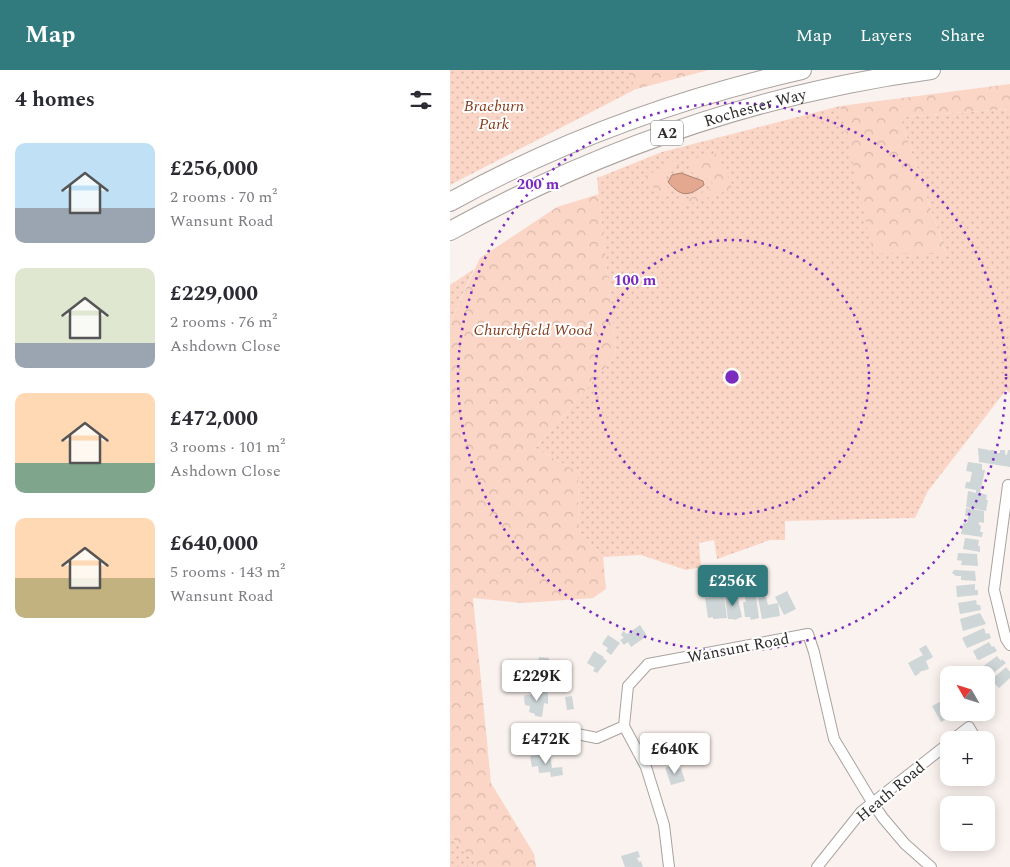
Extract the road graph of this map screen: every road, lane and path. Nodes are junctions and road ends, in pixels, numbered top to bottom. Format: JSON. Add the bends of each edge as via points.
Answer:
{"nodes":[{"id":1,"x":802,"y":70,"type":"edge"},
{"id":2,"x":931,"y":70,"type":"edge"},
{"id":3,"x":450,"y":202,"type":"edge"},
{"id":4,"x":450,"y":231,"type":"edge"},
{"id":5,"x":1008,"y":485,"type":"dead end"},
{"id":6,"x":1010,"y":645,"type":"edge"},
{"id":7,"x":624,"y":726,"type":"junction"},
{"id":8,"x":552,"y":729,"type":"dead end"},
{"id":9,"x":940,"y":750,"type":"edge"},
{"id":10,"x":872,"y":802,"type":"junction"},
{"id":11,"x":669,"y":867,"type":"edge"},
{"id":12,"x":817,"y":867,"type":"edge"},
{"id":13,"x":931,"y":867,"type":"edge"}],
"edges":[{"from":1,"to":3,"type":"highway","name":"Rochester Way","number":"A2","via":[[748,83],[637,118],[522,165]]},
{"from":2,"to":4,"type":"highway","name":"Rochester Way","number":"A2","via":[[833,87],[716,116],[588,163]]},
{"from":5,"to":6,"type":"street","via":[[994,590]]},
{"from":7,"to":8,"type":"street","via":[[597,738]]},
{"from":7,"to":10,"type":"street","name":"Wansunt Road","via":[[628,686],[648,664],[808,634],[834,739]]},
{"from":7,"to":11,"type":"street","via":[[646,767],[664,825]]},
{"from":9,"to":10,"type":"street","name":"Heath Road"},
{"from":10,"to":12,"type":"street","name":"Heath Road"},
{"from":10,"to":13,"type":"street","name":"Wansunt Road","via":[[905,844]]}]}
